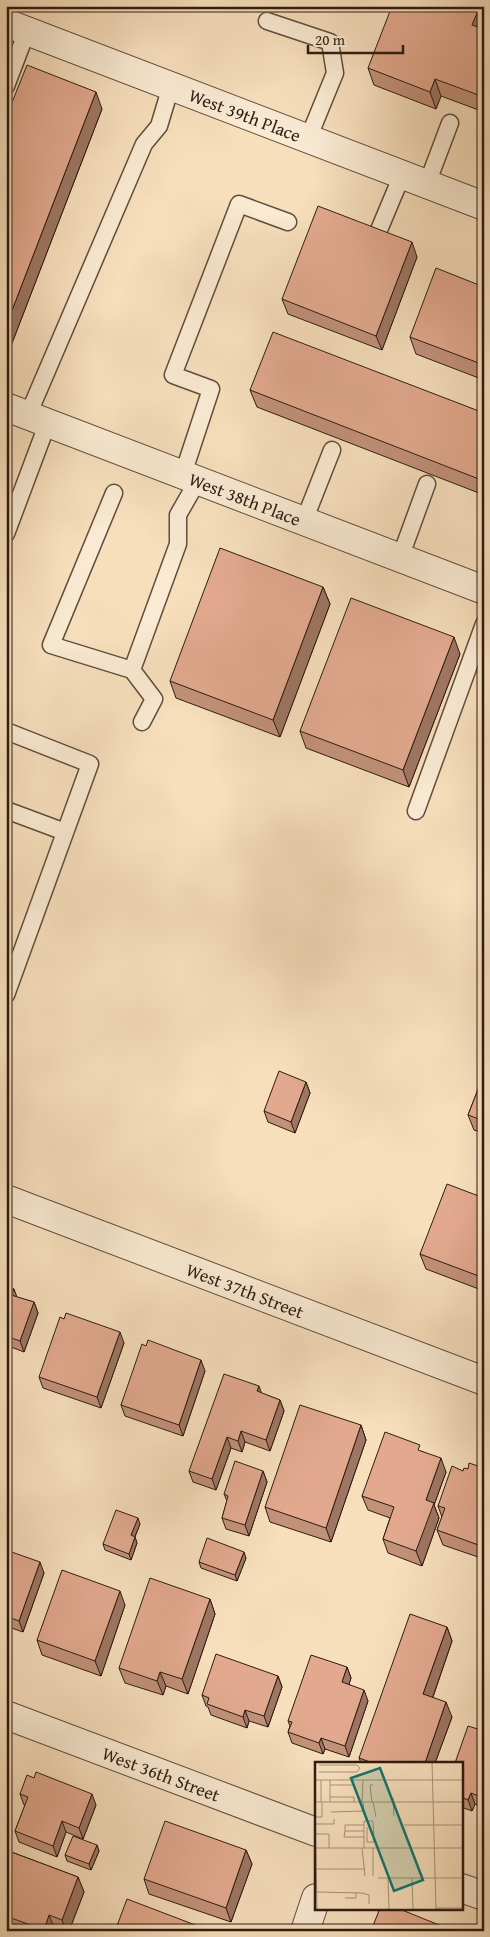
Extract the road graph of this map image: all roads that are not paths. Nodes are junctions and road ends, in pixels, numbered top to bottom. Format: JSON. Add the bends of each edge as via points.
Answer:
{"nodes":[{"id":1,"x":267,"y":21,"type":"dead end"},
{"id":2,"x":17,"y":27,"type":"edge"},
{"id":3,"x":6,"y":86,"type":"edge"},
{"id":4,"x":171,"y":86,"type":"junction"},
{"id":5,"x":450,"y":123,"type":"dead end"},
{"id":6,"x":308,"y":139,"type":"junction"},
{"id":7,"x":402,"y":175,"type":"junction"},
{"id":8,"x":427,"y":184,"type":"junction"},
{"id":9,"x":484,"y":206,"type":"edge"},
{"id":10,"x":288,"y":222,"type":"dead end"},
{"id":11,"x":378,"y":230,"type":"edge"},
{"id":12,"x":27,"y":415,"type":"edge"},
{"id":13,"x":332,"y":450,"type":"dead end"},
{"id":14,"x":190,"y":477,"type":"junction"},
{"id":15,"x":427,"y":484,"type":"dead end"},
{"id":16,"x":114,"y":493,"type":"dead end"},
{"id":17,"x":304,"y":521,"type":"junction"},
{"id":18,"x":6,"y":534,"type":"edge"},
{"id":19,"x":400,"y":558,"type":"junction"},
{"id":20,"x":484,"y":590,"type":"edge"},
{"id":21,"x":484,"y":624,"type":"edge"},
{"id":22,"x":132,"y":670,"type":"junction"},
{"id":23,"x":142,"y":722,"type":"dead end"},
{"id":24,"x":6,"y":731,"type":"edge"},
{"id":25,"x":6,"y":810,"type":"edge"},
{"id":26,"x":416,"y":811,"type":"dead end"},
{"id":27,"x":65,"y":832,"type":"junction"},
{"id":28,"x":6,"y":995,"type":"edge"},
{"id":29,"x":6,"y":1199,"type":"edge"},
{"id":30,"x":484,"y":1381,"type":"edge"},
{"id":31,"x":6,"y":1715,"type":"edge"},
{"id":32,"x":315,"y":1832,"type":"edge"},
{"id":33,"x":462,"y":1888,"type":"edge"},
{"id":34,"x":484,"y":1896,"type":"edge"},
{"id":35,"x":315,"y":1901,"type":"edge"},
{"id":36,"x":305,"y":1931,"type":"edge"}],
"edges":[{"from":1,"to":6,"type":"lane","via":[[330,42],[335,73]]},
{"from":2,"to":3,"type":"lane"},
{"from":2,"to":4,"type":"street","name":"West 39th Place"},
{"from":4,"to":6,"type":"street","name":"West 39th Place"},
{"from":4,"to":12,"type":"lane","via":[[159,126],[144,144]]},
{"from":5,"to":8,"type":"lane"},
{"from":6,"to":7,"type":"street","name":"West 39th Place"},
{"from":7,"to":8,"type":"street","name":"West 39th Place"},
{"from":7,"to":11,"type":"lane"},
{"from":8,"to":9,"type":"street","name":"West 39th Place"},
{"from":10,"to":14,"type":"lane","via":[[239,204],[173,374],[211,390]]},
{"from":12,"to":14,"type":"street","name":"West 38th Place"},
{"from":12,"to":18,"type":"lane"},
{"from":13,"to":17,"type":"lane"},
{"from":14,"to":17,"type":"street","name":"West 38th Place"},
{"from":14,"to":22,"type":"lane","via":[[178,515],[178,544]]},
{"from":15,"to":19,"type":"lane"},
{"from":16,"to":22,"type":"lane","via":[[51,645]]},
{"from":17,"to":19,"type":"street","name":"West 38th Place"},
{"from":19,"to":20,"type":"street","name":"West 38th Place"},
{"from":21,"to":26,"type":"lane"},
{"from":22,"to":23,"type":"lane","via":[[154,699]]},
{"from":24,"to":27,"type":"lane","via":[[90,764]]},
{"from":25,"to":27,"type":"lane"},
{"from":27,"to":28,"type":"lane"},
{"from":29,"to":30,"type":"street","name":"West 37th Street"},
{"from":31,"to":32,"type":"street","name":"West 36th Street"},
{"from":33,"to":34,"type":"street"},
{"from":35,"to":36,"type":"street"}]}
